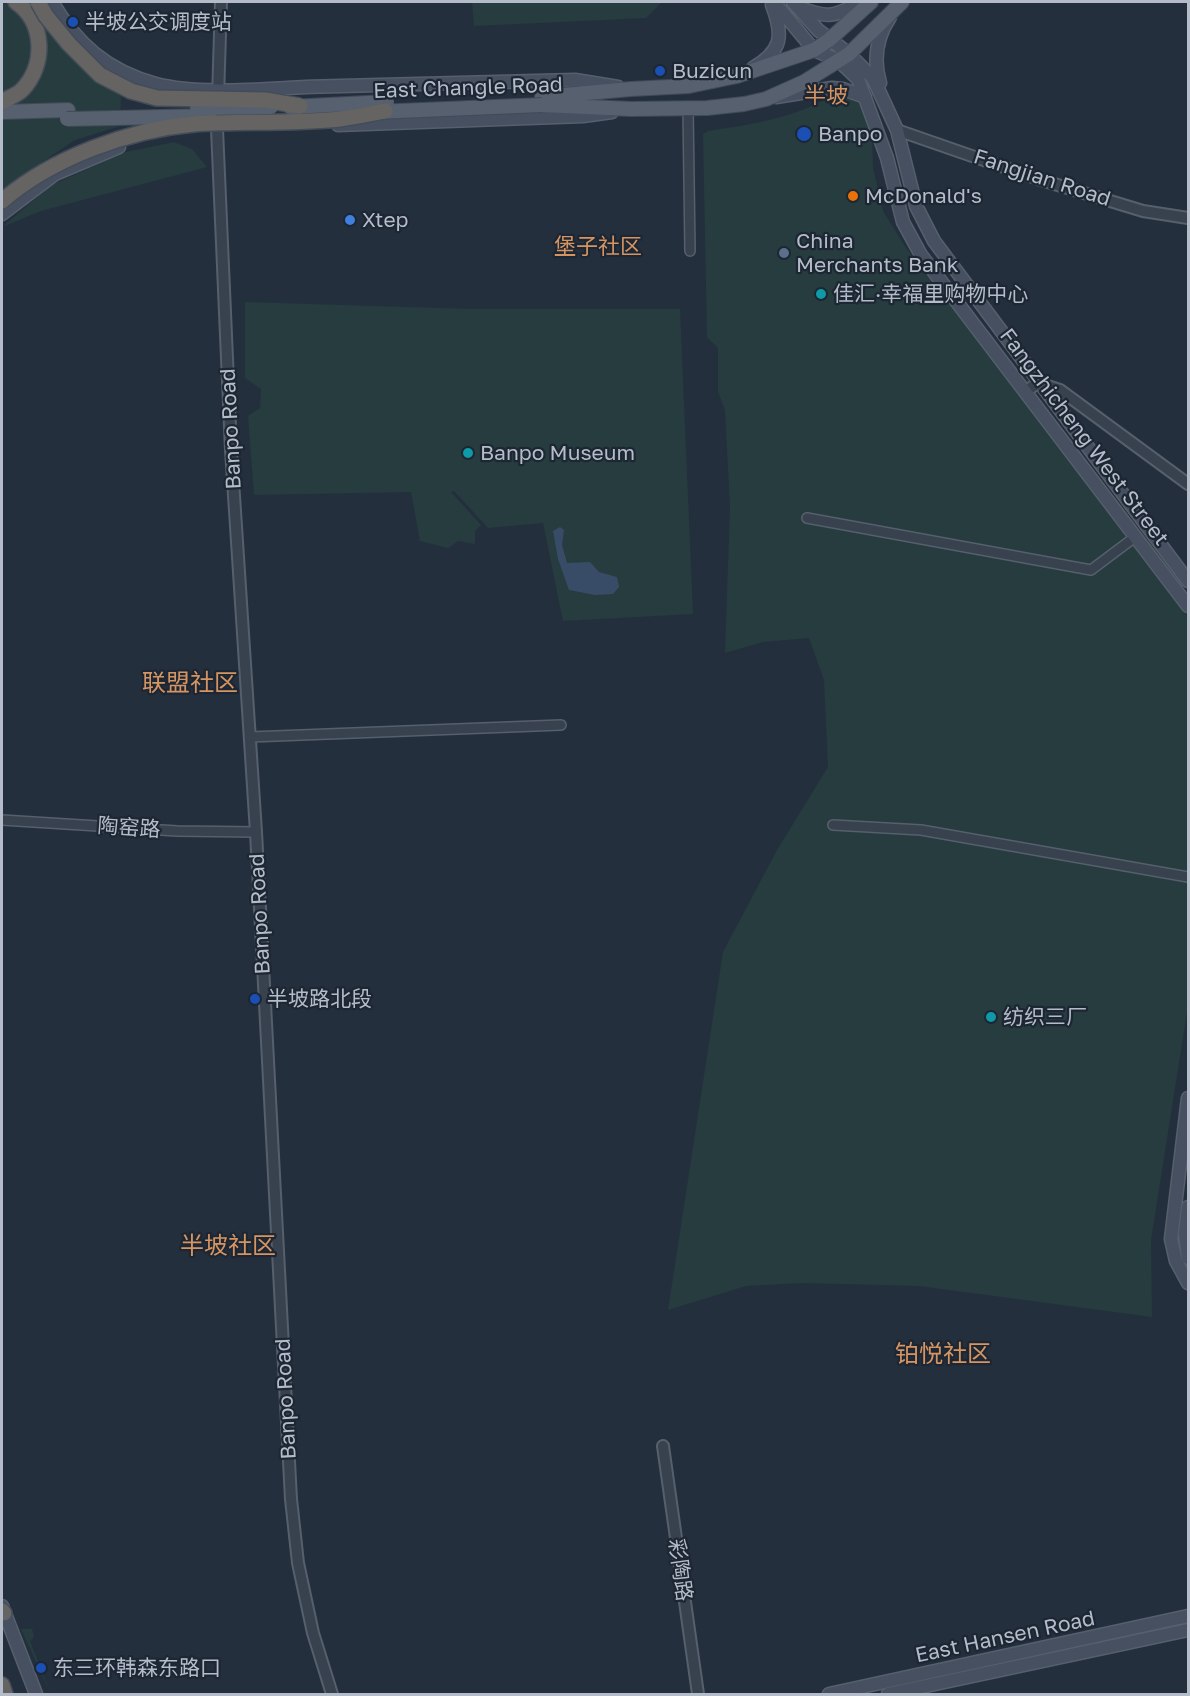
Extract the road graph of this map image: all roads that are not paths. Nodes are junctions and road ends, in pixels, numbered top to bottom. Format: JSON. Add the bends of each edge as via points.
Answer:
{"nodes":[{"id":1,"x":16,"y":2,"type":"edge"},
{"id":2,"x":38,"y":2,"type":"edge"},
{"id":3,"x":52,"y":2,"type":"edge"},
{"id":4,"x":221,"y":2,"type":"edge"},
{"id":5,"x":772,"y":2,"type":"edge"},
{"id":6,"x":863,"y":2,"type":"edge"},
{"id":7,"x":871,"y":2,"type":"edge"},
{"id":8,"x":794,"y":4,"type":"edge"},
{"id":9,"x":898,"y":5,"type":"edge"},
{"id":10,"x":829,"y":40,"type":"junction"},
{"id":11,"x":814,"y":50,"type":"junction"},
{"id":12,"x":844,"y":57,"type":"junction"},
{"id":13,"x":737,"y":76,"type":"junction"},
{"id":14,"x":218,"y":89,"type":"junction"},
{"id":15,"x":631,"y":89,"type":"junction"},
{"id":16,"x":866,"y":97,"type":"junction"},
{"id":17,"x":766,"y":99,"type":"junction"},
{"id":18,"x":542,"y":101,"type":"junction"},
{"id":19,"x":885,"y":101,"type":"junction"},
{"id":20,"x":2,"y":102,"type":"edge"},
{"id":21,"x":300,"y":106,"type":"junction"},
{"id":22,"x":688,"y":108,"type":"junction"},
{"id":23,"x":631,"y":109,"type":"junction"},
{"id":24,"x":385,"y":111,"type":"junction"},
{"id":25,"x":2,"y":112,"type":"edge"},
{"id":26,"x":2,"y":121,"type":"edge"},
{"id":27,"x":217,"y":129,"type":"junction"},
{"id":28,"x":897,"y":130,"type":"junction"},
{"id":29,"x":2,"y":201,"type":"edge"},
{"id":30,"x":2,"y":214,"type":"edge"},
{"id":31,"x":1188,"y":218,"type":"edge"},
{"id":32,"x":690,"y":251,"type":"dead end"},
{"id":33,"x":1038,"y":383,"type":"junction"},
{"id":34,"x":1026,"y":391,"type":"junction"},
{"id":35,"x":1188,"y":484,"type":"edge"},
{"id":36,"x":807,"y":518,"type":"dead end"},
{"id":37,"x":1135,"y":537,"type":"junction"},
{"id":38,"x":1188,"y":581,"type":"edge"},
{"id":39,"x":1188,"y":606,"type":"edge"},
{"id":40,"x":561,"y":724,"type":"dead end"},
{"id":41,"x":250,"y":737,"type":"junction"},
{"id":42,"x":2,"y":820,"type":"edge"},
{"id":43,"x":833,"y":825,"type":"dead end"},
{"id":44,"x":256,"y":832,"type":"junction"},
{"id":45,"x":1188,"y":877,"type":"edge"},
{"id":46,"x":1188,"y":1098,"type":"edge"},
{"id":47,"x":1188,"y":1207,"type":"edge"},
{"id":48,"x":1188,"y":1258,"type":"edge"},
{"id":49,"x":1188,"y":1283,"type":"edge"},
{"id":50,"x":663,"y":1446,"type":"dead end"},
{"id":51,"x":2,"y":1610,"type":"edge"},
{"id":52,"x":1188,"y":1616,"type":"edge"},
{"id":53,"x":1188,"y":1630,"type":"edge"},
{"id":54,"x":2,"y":1685,"type":"edge"},
{"id":55,"x":5,"y":1695,"type":"edge"},
{"id":56,"x":36,"y":1695,"type":"edge"},
{"id":57,"x":332,"y":1695,"type":"edge"},
{"id":58,"x":698,"y":1695,"type":"edge"},
{"id":59,"x":829,"y":1695,"type":"edge"},
{"id":60,"x":888,"y":1695,"type":"edge"}],
"edges":[{"from":1,"to":20,"type":"highway","via":[[32,18],[39,51],[33,73],[21,91]]},
{"from":2,"to":21,"type":"highway","bridge":true,"via":[[69,44],[100,75],[132,91],[157,98],[265,99]]},
{"from":3,"to":14,"type":"main road","via":[[76,38],[115,68],[157,84]]},
{"from":4,"to":14,"type":"street","name":"Banpo Road"},
{"from":5,"to":11,"type":"main road"},
{"from":5,"to":13,"type":"main road","via":[[779,22],[777,47],[771,56]]},
{"from":6,"to":8,"type":"main road","via":[[834,15],[814,13]]},
{"from":7,"to":10,"type":"main road","name":"East Changle Road"},
{"from":8,"to":10,"type":"main road"},
{"from":9,"to":12,"type":"main road","name":"East Changle Road"},
{"from":9,"to":19,"type":"main road","via":[[879,37],[876,58]]},
{"from":10,"to":11,"type":"main road","name":"East Changle Road"},
{"from":10,"to":12,"type":"main road"},
{"from":11,"to":12,"type":"main road","name":"Fangzhicheng West Street"},
{"from":11,"to":13,"type":"main road","name":"East Changle Road"},
{"from":12,"to":16,"type":"main road","name":"Fangzhicheng West Street"},
{"from":12,"to":17,"type":"main road","name":"East Changle Road","via":[[804,82]]},
{"from":12,"to":19,"type":"main road","name":"Fangzhicheng West Street","via":[[867,70]]},
{"from":13,"to":15,"type":"main road","name":"East Changle Road","via":[[688,86]]},
{"from":14,"to":15,"type":"main road","via":[[575,80]]},
{"from":14,"to":27,"type":"street","name":"Banpo Road"},
{"from":15,"to":18,"type":"main road","name":"East Changle Road"},
{"from":16,"to":17,"type":"main road","via":[[832,88]]},
{"from":16,"to":34,"type":"main road","name":"Fangzhicheng West Street","via":[[911,238]]},
{"from":17,"to":22,"type":"main road","name":"East Changle Road","via":[[724,107]]},
{"from":18,"to":21,"type":"main road","name":"East Changle Road","bridge":true,"via":[[441,100]]},
{"from":18,"to":23,"type":"main road","name":"East Changle Road"},
{"from":18,"to":24,"type":"main road","name":"East Changle Road","bridge":true},
{"from":19,"to":28,"type":"main road","name":"Fangzhicheng West Street"},
{"from":21,"to":25,"type":"main road","name":"East Changle Road","bridge":true},
{"from":22,"to":23,"type":"main road","name":"East Changle Road"},
{"from":22,"to":32,"type":"street"},
{"from":23,"to":27,"type":"main road","via":[[583,116]]},
{"from":24,"to":26,"type":"main road","name":"East Changle Road","bridge":true},
{"from":24,"to":29,"type":"highway","bridge":true,"via":[[339,119],[192,124],[144,133],[86,150]]},
{"from":27,"to":30,"type":"main road","via":[[153,136],[99,154],[55,174]]},
{"from":27,"to":41,"type":"street","name":"Banpo Road","via":[[231,450]]},
{"from":28,"to":31,"type":"street","name":"Fangjian Road","via":[[1132,208]]},
{"from":28,"to":33,"type":"main road","name":"Fangzhicheng West Street","via":[[916,206],[934,241]]},
{"from":33,"to":34,"type":"street"},
{"from":33,"to":35,"type":"street","via":[[1060,390]]},
{"from":33,"to":38,"type":"main road","name":"Fangzhicheng West Street"},
{"from":34,"to":37,"type":"main road","name":"Fangzhicheng West Street"},
{"from":36,"to":37,"type":"street","via":[[1091,570]]},
{"from":37,"to":39,"type":"main road","name":"Fangzhicheng West Street"},
{"from":40,"to":41,"type":"street"},
{"from":41,"to":44,"type":"street","name":"Banpo Road"},
{"from":42,"to":44,"type":"street","name":"陶窑路"},
{"from":43,"to":45,"type":"street","via":[[927,831]]},
{"from":44,"to":57,"type":"street","name":"Banpo Road","via":[[291,1499],[298,1563]]},
{"from":46,"to":49,"type":"main road","via":[[1171,1239]]},
{"from":47,"to":48,"type":"main road"},
{"from":50,"to":58,"type":"street","name":"彩陶路"},
{"from":51,"to":56,"type":"main road"},
{"from":52,"to":59,"type":"main road","name":"East Hansen Road"},
{"from":53,"to":60,"type":"main road","name":"East Hansen Road"},
{"from":54,"to":55,"type":"highway"}]}
